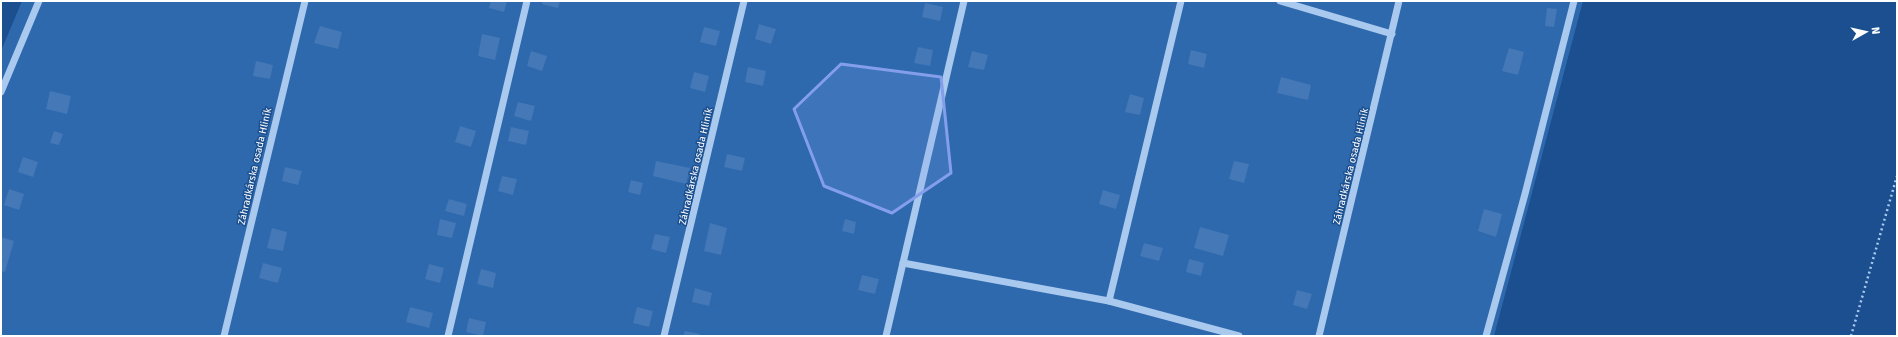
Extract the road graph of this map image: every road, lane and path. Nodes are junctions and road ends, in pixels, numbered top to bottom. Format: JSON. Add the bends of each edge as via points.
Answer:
{"nodes":[{"id":1,"x":39,"y":1,"type":"edge"},
{"id":2,"x":305,"y":1,"type":"edge"},
{"id":3,"x":527,"y":1,"type":"edge"},
{"id":4,"x":744,"y":1,"type":"edge"},
{"id":5,"x":964,"y":1,"type":"edge"},
{"id":6,"x":1181,"y":1,"type":"edge"},
{"id":7,"x":1280,"y":1,"type":"edge"},
{"id":8,"x":1399,"y":1,"type":"edge"},
{"id":9,"x":1574,"y":1,"type":"edge"},
{"id":10,"x":1392,"y":34,"type":"junction"},
{"id":11,"x":1,"y":92,"type":"edge"},
{"id":12,"x":1897,"y":176,"type":"edge"},
{"id":13,"x":903,"y":263,"type":"junction"},
{"id":14,"x":1109,"y":301,"type":"junction"},
{"id":15,"x":224,"y":336,"type":"edge"},
{"id":16,"x":448,"y":336,"type":"edge"},
{"id":17,"x":664,"y":336,"type":"edge"},
{"id":18,"x":886,"y":336,"type":"edge"},
{"id":19,"x":1239,"y":336,"type":"edge"},
{"id":20,"x":1319,"y":336,"type":"edge"},
{"id":21,"x":1486,"y":336,"type":"edge"},
{"id":22,"x":1851,"y":336,"type":"edge"}],
"edges":[{"from":1,"to":11,"type":"lane"},
{"from":2,"to":15,"type":"lane","name":"Záhradkárska osada Hliník"},
{"from":3,"to":16,"type":"lane"},
{"from":4,"to":17,"type":"lane","name":"Záhradkárska osada Hliník"},
{"from":5,"to":13,"type":"lane"},
{"from":6,"to":14,"type":"lane"},
{"from":7,"to":10,"type":"lane"},
{"from":8,"to":10,"type":"lane","name":"Záhradkárska osada Hliník"},
{"from":9,"to":21,"type":"lane"},
{"from":10,"to":20,"type":"lane","name":"Záhradkárska osada Hliník"},
{"from":12,"to":22,"type":"path"},
{"from":13,"to":14,"type":"lane"},
{"from":13,"to":18,"type":"lane"},
{"from":14,"to":19,"type":"lane"}]}
